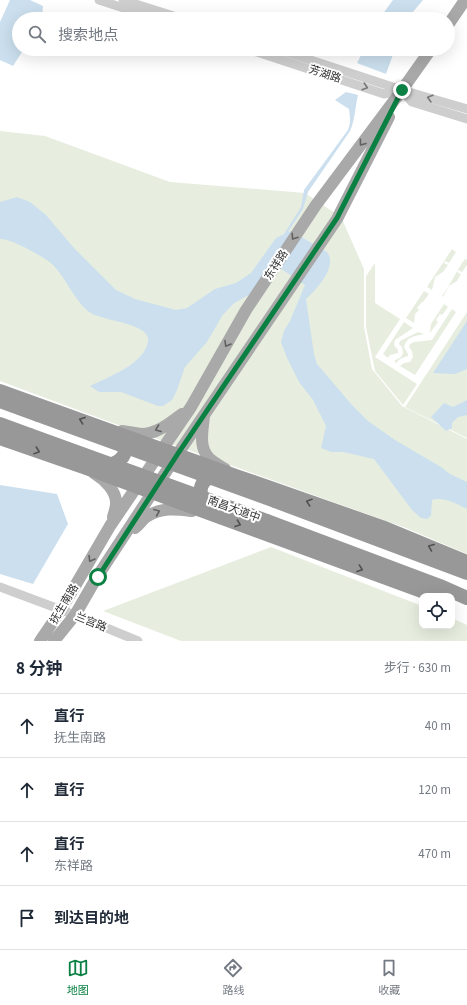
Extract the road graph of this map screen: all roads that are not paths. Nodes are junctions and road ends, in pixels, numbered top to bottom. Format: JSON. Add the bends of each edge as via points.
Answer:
{"nodes":[{"id":1,"x":99,"y":0,"type":"edge"},
{"id":2,"x":124,"y":0,"type":"edge"},
{"id":3,"x":465,"y":0,"type":"edge"},
{"id":4,"x":136,"y":12,"type":"edge"},
{"id":5,"x":161,"y":12,"type":"edge"},
{"id":6,"x":455,"y":15,"type":"edge"},
{"id":7,"x":269,"y":56,"type":"edge"},
{"id":8,"x":298,"y":56,"type":"edge"},
{"id":9,"x":426,"y":56,"type":"edge"},
{"id":10,"x":402,"y":90,"type":"junction"},
{"id":11,"x":467,"y":109,"type":"edge"},
{"id":12,"x":467,"y":119,"type":"edge"},
{"id":13,"x":0,"y":391,"type":"edge"},
{"id":14,"x":0,"y":401,"type":"edge"},
{"id":15,"x":190,"y":407,"type":"junction"},
{"id":16,"x":205,"y":413,"type":"junction"},
{"id":17,"x":0,"y":424,"type":"edge"},
{"id":18,"x":106,"y":429,"type":"junction"},
{"id":19,"x":0,"y":438,"type":"edge"},
{"id":20,"x":162,"y":449,"type":"junction"},
{"id":21,"x":177,"y":455,"type":"junction"},
{"id":22,"x":86,"y":468,"type":"junction"},
{"id":23,"x":236,"y":476,"type":"junction"},
{"id":24,"x":137,"y":487,"type":"junction"},
{"id":25,"x":152,"y":493,"type":"junction"},
{"id":26,"x":214,"y":515,"type":"junction"},
{"id":27,"x":110,"y":526,"type":"junction"},
{"id":28,"x":118,"y":546,"type":"junction"},
{"id":29,"x":467,"y":562,"type":"edge"},
{"id":30,"x":467,"y":573,"type":"edge"},
{"id":31,"x":0,"y":587,"type":"edge"},
{"id":32,"x":427,"y":593,"type":"edge"},
{"id":33,"x":467,"y":598,"type":"edge"},
{"id":34,"x":455,"y":601,"type":"edge"},
{"id":35,"x":467,"y":604,"type":"edge"},
{"id":36,"x":61,"y":610,"type":"junction"},
{"id":37,"x":75,"y":615,"type":"junction"},
{"id":38,"x":57,"y":637,"type":"edge"},
{"id":39,"x":40,"y":641,"type":"edge"},
{"id":40,"x":138,"y":641,"type":"edge"}],
"edges":[{"from":1,"to":4,"type":"street"},
{"from":2,"to":5,"type":"street"},
{"from":3,"to":6,"type":"main road"},
{"from":7,"to":10,"type":"street","name":"芳湖路","one_way":true,"via":[[384,94]]},
{"from":8,"to":10,"type":"street","name":"芳湖路"},
{"from":9,"to":10,"type":"main road","name":"东祥路"},
{"from":11,"to":10,"type":"street","name":"芳湖路","one_way":true},
{"from":10,"to":12,"type":"street","name":"芳湖路","via":[[412,102]]},
{"from":10,"to":15,"type":"main road","name":"东祥路","one_way":true,"via":[[316,205],[246,310]]},
{"from":10,"to":16,"type":"main road","name":"东祥路","via":[[337,218]]},
{"from":18,"to":13,"type":"highway","one_way":true},
{"from":14,"to":30,"type":"highway","name":"南昌大道中","bridge":true},
{"from":15,"to":18,"type":"main road","one_way":true,"via":[[158,430],[142,434]]},
{"from":15,"to":20,"type":"main road","name":"东祥路"},
{"from":16,"to":21,"type":"main road","name":"东祥路"},
{"from":16,"to":23,"type":"main road","via":[[203,449],[209,458]]},
{"from":17,"to":33,"type":"highway","name":"南昌大道中","bridge":true,"via":[[267,521]]},
{"from":18,"to":20,"type":"highway"},
{"from":18,"to":22,"type":"highway","via":[[120,441],[124,455],[121,460],[111,465]]},
{"from":19,"to":22,"type":"highway","one_way":true},
{"from":20,"to":21,"type":"highway"},
{"from":20,"to":24,"type":"main road","name":"东祥路"},
{"from":21,"to":23,"type":"highway"},
{"from":21,"to":25,"type":"main road","name":"东祥路"},
{"from":22,"to":24,"type":"highway"},
{"from":22,"to":27,"type":"main road","via":[[103,479],[111,488],[116,503]]},
{"from":23,"to":26,"type":"highway","via":[[214,476],[205,479],[201,485],[204,503]]},
{"from":29,"to":23,"type":"highway","one_way":true,"via":[[382,527]]},
{"from":24,"to":25,"type":"highway"},
{"from":24,"to":27,"type":"main road","name":"东祥路"},
{"from":25,"to":26,"type":"highway"},
{"from":25,"to":28,"type":"main road","name":"东祥路"},
{"from":28,"to":26,"type":"main road","one_way":true,"via":[[146,517],[163,510],[176,508]]},
{"from":26,"to":32,"type":"highway","one_way":true},
{"from":27,"to":36,"type":"main road","name":"抚生南路","one_way":true},
{"from":28,"to":37,"type":"main road","name":"抚生南路"},
{"from":31,"to":36,"type":"street","name":"兰宫路"},
{"from":34,"to":35,"type":"highway"},
{"from":36,"to":37,"type":"street","name":"兰宫路"},
{"from":36,"to":39,"type":"main road","name":"抚生南路"},
{"from":37,"to":38,"type":"main road","name":"抚生南路"},
{"from":37,"to":40,"type":"street","name":"兰宫路"}]}
